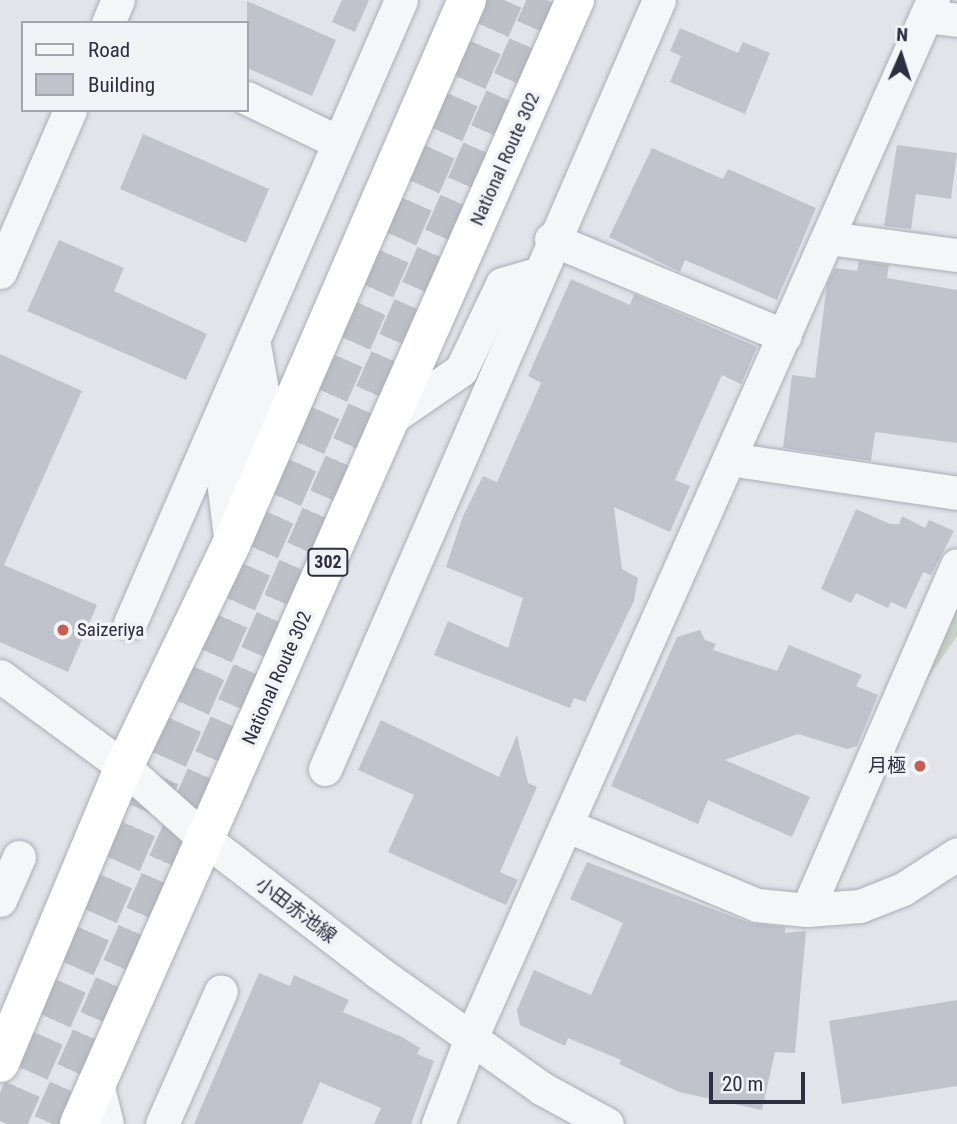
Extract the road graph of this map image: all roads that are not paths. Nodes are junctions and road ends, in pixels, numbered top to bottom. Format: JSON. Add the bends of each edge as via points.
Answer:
{"nodes":[{"id":1,"x":118,"y":0,"type":"edge"},
{"id":2,"x":401,"y":0,"type":"edge"},
{"id":3,"x":467,"y":0,"type":"edge"},
{"id":4,"x":575,"y":0,"type":"edge"},
{"id":5,"x":659,"y":0,"type":"edge"},
{"id":6,"x":939,"y":12,"type":"edge"},
{"id":7,"x":109,"y":21,"type":"edge"},
{"id":8,"x":248,"y":98,"type":"edge"},
{"id":9,"x":69,"y":112,"type":"edge"},
{"id":10,"x":338,"y":142,"type":"junction"},
{"id":11,"x":829,"y":238,"type":"junction"},
{"id":12,"x":551,"y":239,"type":"junction"},
{"id":13,"x":957,"y":255,"type":"edge"},
{"id":14,"x":0,"y":272,"type":"edge"},
{"id":15,"x":536,"y":274,"type":"junction"},
{"id":16,"x":785,"y":336,"type":"junction"},
{"id":17,"x":254,"y":345,"type":"junction"},
{"id":18,"x":390,"y":419,"type":"junction"},
{"id":19,"x":730,"y":459,"type":"junction"},
{"id":20,"x":957,"y":493,"type":"edge"},
{"id":21,"x":231,"y":545,"type":"junction"},
{"id":22,"x":957,"y":565,"type":"edge"},
{"id":23,"x":130,"y":623,"type":"dead end"},
{"id":24,"x":0,"y":676,"type":"edge"},
{"id":25,"x":124,"y":767,"type":"junction"},
{"id":26,"x":325,"y":769,"type":"dead end"},
{"id":27,"x":568,"y":826,"type":"junction"},
{"id":28,"x":206,"y":841,"type":"junction"},
{"id":29,"x":957,"y":854,"type":"edge"},
{"id":30,"x":19,"y":857,"type":"dead end"},
{"id":31,"x":0,"y":900,"type":"edge"},
{"id":32,"x":807,"y":910,"type":"junction"},
{"id":33,"x":221,"y":991,"type":"dead end"},
{"id":34,"x":471,"y":1038,"type":"junction"},
{"id":35,"x":0,"y":1063,"type":"edge"},
{"id":36,"x":97,"y":1084,"type":"junction"},
{"id":37,"x":79,"y":1124,"type":"edge"},
{"id":38,"x":107,"y":1124,"type":"edge"},
{"id":39,"x":162,"y":1124,"type":"edge"},
{"id":40,"x":438,"y":1124,"type":"edge"},
{"id":41,"x":607,"y":1124,"type":"edge"}],
"edges":[{"from":1,"to":7,"type":"street"},
{"from":2,"to":10,"type":"street"},
{"from":3,"to":21,"type":"highway"},
{"from":4,"to":18,"type":"highway","name":"National Route 302","number":"302"},
{"from":5,"to":12,"type":"street"},
{"from":6,"to":11,"type":"street"},
{"from":8,"to":10,"type":"street"},
{"from":9,"to":14,"type":"street"},
{"from":10,"to":17,"type":"street"},
{"from":11,"to":13,"type":"street"},
{"from":11,"to":16,"type":"street"},
{"from":12,"to":15,"type":"street"},
{"from":12,"to":16,"type":"street"},
{"from":15,"to":18,"type":"street","via":[[502,284],[461,370]]},
{"from":15,"to":26,"type":"street"},
{"from":16,"to":19,"type":"street"},
{"from":17,"to":21,"type":"street","via":[[262,390],[224,488]]},
{"from":17,"to":23,"type":"street"},
{"from":18,"to":28,"type":"highway","name":"National Route 302","number":"302"},
{"from":19,"to":20,"type":"street"},
{"from":19,"to":27,"type":"street"},
{"from":21,"to":25,"type":"highway"},
{"from":22,"to":32,"type":"street"},
{"from":24,"to":25,"type":"street","name":"小田赤池線"},
{"from":25,"to":28,"type":"street","name":"小田赤池線"},
{"from":25,"to":35,"type":"highway"},
{"from":27,"to":32,"type":"street","via":[[757,905]]},
{"from":27,"to":34,"type":"street"},
{"from":28,"to":34,"type":"street","name":"小田赤池線"},
{"from":28,"to":36,"type":"highway","name":"National Route 302","number":"302"},
{"from":29,"to":32,"type":"street","via":[[892,893],[860,905]]},
{"from":30,"to":31,"type":"street"},
{"from":33,"to":39,"type":"street"},
{"from":34,"to":40,"type":"street"},
{"from":34,"to":41,"type":"street","name":"小田赤池線","via":[[541,1088]]},
{"from":36,"to":37,"type":"highway","name":"National Route 302","number":"302"},
{"from":36,"to":38,"type":"street"}]}
